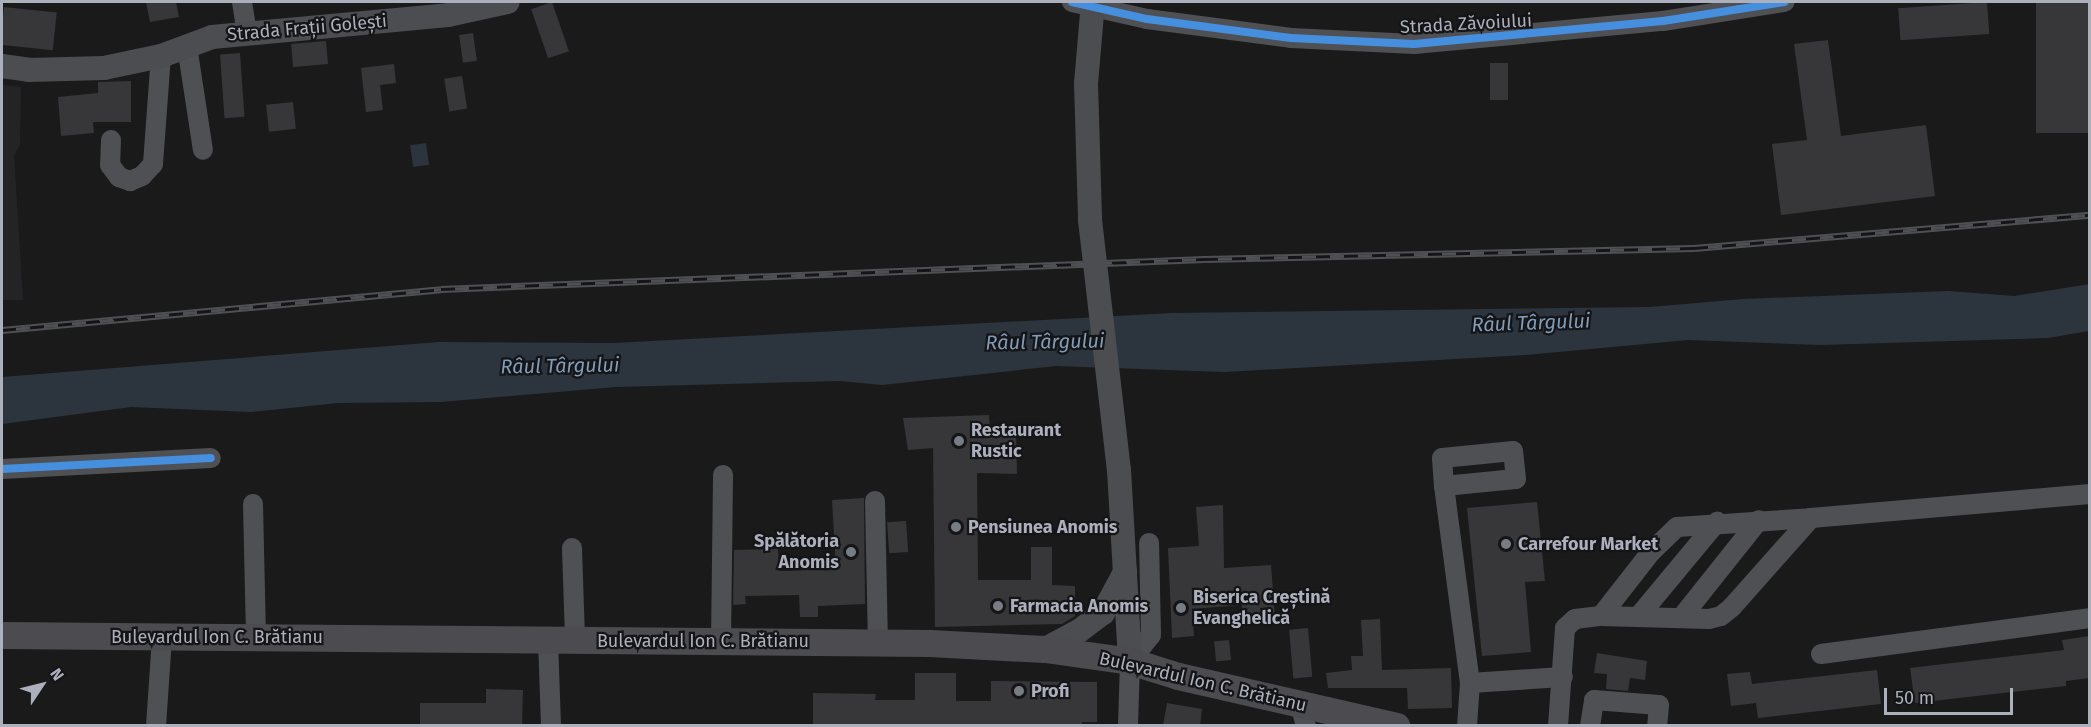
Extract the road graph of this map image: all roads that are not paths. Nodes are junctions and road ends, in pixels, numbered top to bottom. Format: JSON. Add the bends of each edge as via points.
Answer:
{"nodes":[{"id":1,"x":242,"y":2,"type":"edge"},
{"id":2,"x":508,"y":2,"type":"edge"},
{"id":3,"x":1072,"y":2,"type":"edge"},
{"id":4,"x":1093,"y":2,"type":"edge"},
{"id":5,"x":1785,"y":2,"type":"edge"},
{"id":6,"x":247,"y":32,"type":"junction"},
{"id":7,"x":187,"y":46,"type":"junction"},
{"id":8,"x":160,"y":56,"type":"junction"},
{"id":9,"x":2,"y":66,"type":"edge"},
{"id":10,"x":111,"y":140,"type":"dead end"},
{"id":11,"x":203,"y":150,"type":"dead end"},
{"id":12,"x":211,"y":458,"type":"dead end"},
{"id":13,"x":2,"y":469,"type":"edge"},
{"id":14,"x":723,"y":475,"type":"dead end"},
{"id":15,"x":1444,"y":486,"type":"dead end"},
{"id":16,"x":2090,"y":494,"type":"edge"},
{"id":17,"x":875,"y":501,"type":"dead end"},
{"id":18,"x":253,"y":504,"type":"dead end"},
{"id":19,"x":1811,"y":519,"type":"junction"},
{"id":20,"x":1759,"y":520,"type":"junction"},
{"id":21,"x":1717,"y":522,"type":"junction"},
{"id":22,"x":1149,"y":543,"type":"dead end"},
{"id":23,"x":572,"y":548,"type":"dead end"},
{"id":24,"x":1127,"y":567,"type":"junction"},
{"id":25,"x":1601,"y":616,"type":"junction"},
{"id":26,"x":1638,"y":617,"type":"junction"},
{"id":27,"x":1681,"y":618,"type":"junction"},
{"id":28,"x":2090,"y":618,"type":"edge"},
{"id":29,"x":2,"y":635,"type":"edge"},
{"id":30,"x":256,"y":636,"type":"junction"},
{"id":31,"x":162,"y":637,"type":"junction"},
{"id":32,"x":561,"y":640,"type":"junction"},
{"id":33,"x":721,"y":642,"type":"junction"},
{"id":34,"x":878,"y":643,"type":"junction"},
{"id":35,"x":1045,"y":649,"type":"junction"},
{"id":36,"x":1821,"y":654,"type":"dead end"},
{"id":37,"x":1130,"y":661,"type":"junction"},
{"id":38,"x":1563,"y":677,"type":"junction"},
{"id":39,"x":1470,"y":683,"type":"junction"},
{"id":40,"x":1303,"y":715,"type":"edge"},
{"id":41,"x":156,"y":726,"type":"edge"},
{"id":42,"x":551,"y":726,"type":"edge"},
{"id":43,"x":1128,"y":726,"type":"edge"},
{"id":44,"x":1396,"y":726,"type":"edge"},
{"id":45,"x":1467,"y":726,"type":"edge"},
{"id":46,"x":1558,"y":726,"type":"edge"},
{"id":47,"x":1590,"y":726,"type":"edge"},
{"id":48,"x":1658,"y":726,"type":"edge"}],
"edges":[{"from":1,"to":6,"type":"street"},
{"from":2,"to":6,"type":"main road","name":"Strada Frații Golești","via":[[448,15]]},
{"from":3,"to":5,"type":"street","name":"Strada Zăvoiului","via":[[1147,20],[1291,38],[1414,44],[1663,21]]},
{"from":4,"to":24,"type":"main road","bridge":true,"via":[[1086,83],[1090,220]]},
{"from":6,"to":7,"type":"main road","name":"Strada Frații Golești","via":[[212,37]]},
{"from":7,"to":8,"type":"main road","name":"Strada Frații Golești"},
{"from":7,"to":11,"type":"street"},
{"from":8,"to":9,"type":"main road","name":"Strada Frații Golești","via":[[79,71]]},
{"from":8,"to":10,"type":"street","via":[[153,164],[130,181],[118,177],[110,165]]},
{"from":12,"to":13,"type":"street"},
{"from":14,"to":33,"type":"street"},
{"from":15,"to":39,"type":"street"},
{"from":16,"to":19,"type":"street"},
{"from":17,"to":34,"type":"street"},
{"from":18,"to":30,"type":"street"},
{"from":19,"to":20,"type":"street"},
{"from":19,"to":27,"type":"street","via":[[1732,607],[1709,619]]},
{"from":20,"to":21,"type":"street"},
{"from":20,"to":27,"type":"street"},
{"from":21,"to":25,"type":"street","via":[[1677,526],[1651,552]]},
{"from":21,"to":26,"type":"street"},
{"from":22,"to":37,"type":"street","via":[[1151,635]]},
{"from":23,"to":32,"type":"street"},
{"from":24,"to":35,"type":"main road","via":[[1118,592],[1103,612],[1079,631]]},
{"from":24,"to":37,"type":"main road"},
{"from":25,"to":26,"type":"street"},
{"from":25,"to":38,"type":"street","via":[[1575,619],[1565,627]]},
{"from":26,"to":27,"type":"street"},
{"from":28,"to":36,"type":"street"},
{"from":29,"to":31,"type":"highway","name":"Bulevardul Ion C. Brătianu"},
{"from":30,"to":31,"type":"highway","name":"Bulevardul Ion C. Brătianu"},
{"from":30,"to":32,"type":"highway","name":"Bulevardul Ion C. Brătianu"},
{"from":31,"to":41,"type":"street"},
{"from":32,"to":33,"type":"highway","name":"Bulevardul Ion C. Brătianu"},
{"from":32,"to":42,"type":"street"},
{"from":33,"to":34,"type":"highway","name":"Bulevardul Ion C. Brătianu"},
{"from":34,"to":35,"type":"highway","name":"Bulevardul Ion C. Brătianu"},
{"from":35,"to":37,"type":"highway","name":"Bulevardul Ion C. Brătianu"},
{"from":37,"to":40,"type":"highway","name":"Bulevardul Ion C. Brătianu"},
{"from":37,"to":43,"type":"street"},
{"from":38,"to":39,"type":"street"},
{"from":38,"to":46,"type":"street"},
{"from":39,"to":45,"type":"street"},
{"from":40,"to":44,"type":"highway","name":"Bulevardul Ion C. Brătianu"},
{"from":47,"to":48,"type":"street","via":[[1593,700],[1659,705]]}]}
